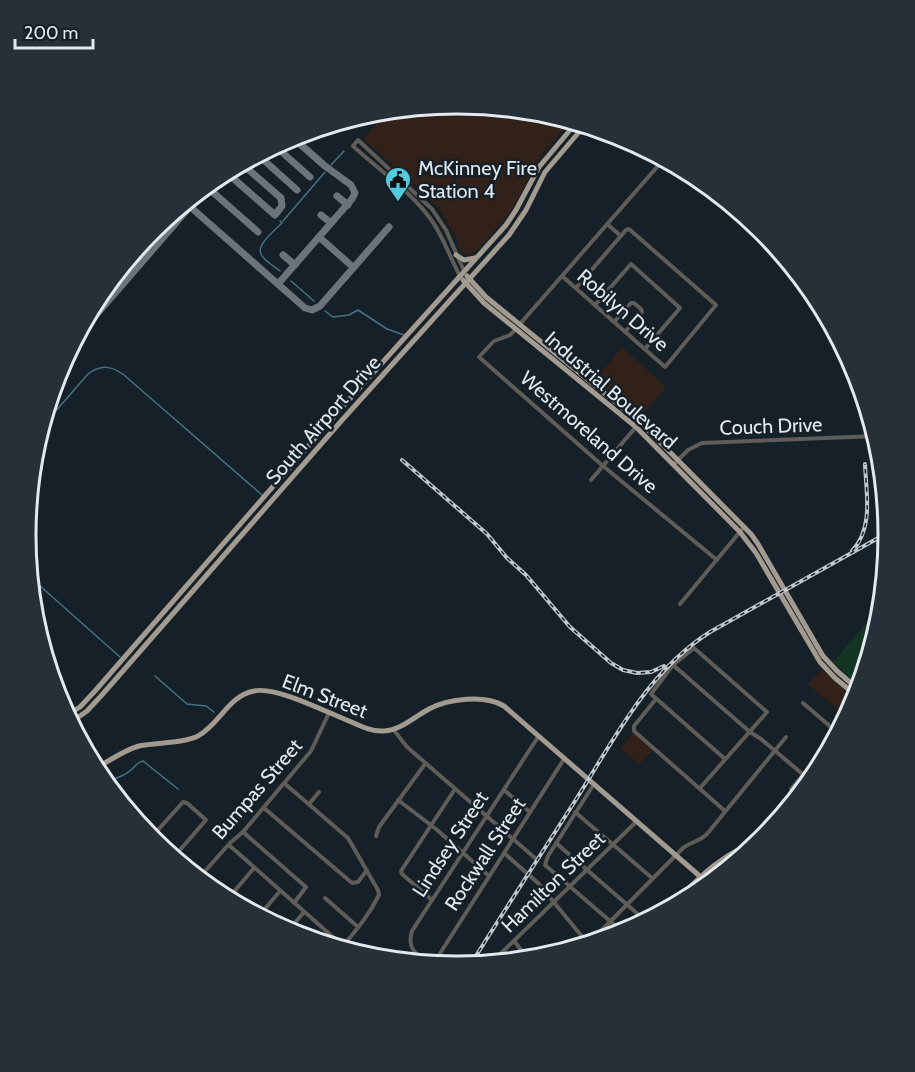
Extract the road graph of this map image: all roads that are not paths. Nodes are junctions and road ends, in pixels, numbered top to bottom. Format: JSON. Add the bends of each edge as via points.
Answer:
{"nodes":[{"id":1,"x":570,"y":130,"type":"edge"},
{"id":2,"x":579,"y":133,"type":"edge"},
{"id":3,"x":658,"y":166,"type":"edge"},
{"id":4,"x":607,"y":224,"type":"junction"},
{"id":5,"x":504,"y":227,"type":"junction"},
{"id":6,"x":510,"y":232,"type":"junction"},
{"id":7,"x":621,"y":236,"type":"junction"},
{"id":8,"x":456,"y":255,"type":"junction"},
{"id":9,"x":479,"y":256,"type":"junction"},
{"id":10,"x":463,"y":274,"type":"junction"},
{"id":11,"x":562,"y":276,"type":"junction"},
{"id":12,"x":467,"y":281,"type":"junction"},
{"id":13,"x":576,"y":288,"type":"junction"},
{"id":14,"x":595,"y":305,"type":"junction"},
{"id":15,"x":614,"y":322,"type":"junction"},
{"id":16,"x":518,"y":326,"type":"junction"},
{"id":17,"x":625,"y":332,"type":"junction"},
{"id":18,"x":645,"y":349,"type":"junction"},
{"id":19,"x":337,"y":413,"type":"junction"},
{"id":20,"x":343,"y":418,"type":"junction"},
{"id":21,"x":638,"y":424,"type":"junction"},
{"id":22,"x":867,"y":436,"type":"edge"},
{"id":23,"x":676,"y":462,"type":"junction"},
{"id":24,"x":603,"y":465,"type":"junction"},
{"id":25,"x":591,"y":480,"type":"dead end"},
{"id":26,"x":742,"y":530,"type":"junction"},
{"id":27,"x":717,"y":560,"type":"junction"},
{"id":28,"x":680,"y":604,"type":"dead end"},
{"id":29,"x":803,"y":625,"type":"junction"},
{"id":30,"x":673,"y":666,"type":"junction"},
{"id":31,"x":852,"y":684,"type":"edge"},
{"id":32,"x":850,"y":690,"type":"edge"},
{"id":33,"x":656,"y":699,"type":"junction"},
{"id":34,"x":803,"y":703,"type":"dead end"},
{"id":35,"x":74,"y":710,"type":"edge"},
{"id":36,"x":329,"y":713,"type":"junction"},
{"id":37,"x":77,"y":718,"type":"edge"},
{"id":38,"x":393,"y":729,"type":"junction"},
{"id":39,"x":833,"y":729,"type":"edge"},
{"id":40,"x":750,"y":732,"type":"junction"},
{"id":41,"x":538,"y":737,"type":"junction"},
{"id":42,"x":786,"y":737,"type":"dead end"},
{"id":43,"x":775,"y":750,"type":"junction"},
{"id":44,"x":564,"y":759,"type":"junction"},
{"id":45,"x":725,"y":759,"type":"junction"},
{"id":46,"x":103,"y":764,"type":"edge"},
{"id":47,"x":425,"y":764,"type":"junction"},
{"id":48,"x":811,"y":765,"type":"edge"},
{"id":49,"x":803,"y":774,"type":"junction"},
{"id":50,"x":284,"y":783,"type":"junction"},
{"id":51,"x":595,"y":784,"type":"junction"},
{"id":52,"x":700,"y":788,"type":"junction"},
{"id":53,"x":455,"y":789,"type":"junction"},
{"id":54,"x":790,"y":789,"type":"dead end"},
{"id":55,"x":504,"y":790,"type":"junction"},
{"id":56,"x":319,"y":792,"type":"dead end"},
{"id":57,"x":398,"y":800,"type":"junction"},
{"id":58,"x":309,"y":804,"type":"junction"},
{"id":59,"x":264,"y":808,"type":"junction"},
{"id":60,"x":725,"y":811,"type":"junction"},
{"id":61,"x":531,"y":812,"type":"junction"},
{"id":62,"x":575,"y":812,"type":"junction"},
{"id":63,"x":486,"y":816,"type":"junction"},
{"id":64,"x":638,"y":821,"type":"junction"},
{"id":65,"x":430,"y":826,"type":"junction"},
{"id":66,"x":157,"y":832,"type":"edge"},
{"id":67,"x":243,"y":832,"type":"junction"},
{"id":68,"x":376,"y":836,"type":"dead end"},
{"id":69,"x":513,"y":839,"type":"junction"},
{"id":70,"x":556,"y":843,"type":"junction"},
{"id":71,"x":229,"y":845,"type":"junction"},
{"id":72,"x":614,"y":846,"type":"junction"},
{"id":73,"x":740,"y":849,"type":"edge"},
{"id":74,"x":179,"y":852,"type":"edge"},
{"id":75,"x":462,"y":853,"type":"junction"},
{"id":76,"x":504,"y":853,"type":"junction"},
{"id":77,"x":676,"y":855,"type":"junction"},
{"id":78,"x":535,"y":858,"type":"dead end"},
{"id":79,"x":254,"y":868,"type":"junction"},
{"id":80,"x":587,"y":869,"type":"junction"},
{"id":81,"x":367,"y":870,"type":"junction"},
{"id":82,"x":204,"y":872,"type":"edge"},
{"id":83,"x":489,"y":876,"type":"junction"},
{"id":84,"x":700,"y":876,"type":"junction"},
{"id":85,"x":652,"y":878,"type":"junction"},
{"id":86,"x":703,"y":878,"type":"edge"},
{"id":87,"x":569,"y":887,"type":"junction"},
{"id":88,"x":688,"y":889,"type":"edge"},
{"id":89,"x":280,"y":891,"type":"junction"},
{"id":90,"x":233,"y":892,"type":"edge"},
{"id":91,"x":326,"y":898,"type":"dead end"},
{"id":92,"x":432,"y":900,"type":"junction"},
{"id":93,"x":294,"y":903,"type":"junction"},
{"id":94,"x":554,"y":903,"type":"junction"},
{"id":95,"x":627,"y":904,"type":"junction"},
{"id":96,"x":264,"y":910,"type":"edge"},
{"id":97,"x":304,"y":912,"type":"junction"},
{"id":98,"x":640,"y":916,"type":"edge"},
{"id":99,"x":610,"y":922,"type":"junction"},
{"id":100,"x":294,"y":924,"type":"edge"},
{"id":101,"x":615,"y":926,"type":"edge"},
{"id":102,"x":358,"y":927,"type":"junction"},
{"id":103,"x":600,"y":932,"type":"edge"},
{"id":104,"x":582,"y":938,"type":"edge"},
{"id":105,"x":335,"y":939,"type":"edge"},
{"id":106,"x":514,"y":941,"type":"junction"},
{"id":107,"x":346,"y":942,"type":"edge"},
{"id":108,"x":523,"y":952,"type":"edge"},
{"id":109,"x":419,"y":956,"type":"edge"},
{"id":110,"x":499,"y":956,"type":"edge"},
{"id":111,"x":437,"y":957,"type":"edge"}],
"edges":[{"from":1,"to":5,"type":"main road","name":"South Airport Drive","via":[[539,167]]},
{"from":2,"to":6,"type":"main road","name":"South Airport Drive","via":[[545,172]]},
{"from":3,"to":4,"type":"street"},
{"from":4,"to":7,"type":"street"},
{"from":4,"to":11,"type":"street"},
{"from":5,"to":6,"type":"main road"},
{"from":5,"to":9,"type":"main road","name":"South Airport Drive"},
{"from":6,"to":12,"type":"main road","name":"South Airport Drive"},
{"from":7,"to":13,"type":"street"},
{"from":7,"to":18,"type":"street","name":"Robilyn Drive","via":[[631,230],[716,305],[665,367]]},
{"from":8,"to":9,"type":"main road","via":[[464,260]]},
{"from":8,"to":10,"type":"street","name":"Industrial Boulevard"},
{"from":8,"to":10,"type":"street","name":"Industrial Boulevard","via":[[432,209],[358,140],[353,146],[427,214]]},
{"from":9,"to":10,"type":"main road","name":"South Airport Drive"},
{"from":10,"to":12,"type":"main road","name":"Industrial Boulevard"},
{"from":10,"to":19,"type":"main road","name":"South Airport Drive"},
{"from":11,"to":13,"type":"street","name":"Robilyn Drive"},
{"from":11,"to":16,"type":"street"},
{"from":12,"to":16,"type":"main road","name":"Industrial Boulevard","via":[[478,298]]},
{"from":12,"to":20,"type":"main road","name":"South Airport Drive"},
{"from":13,"to":14,"type":"street","name":"Robilyn Drive"},
{"from":14,"to":15,"type":"street","name":"Robilyn Drive"},
{"from":14,"to":18,"type":"street","via":[[631,264],[680,308]]},
{"from":15,"to":17,"type":"street","name":"Robilyn Drive"},
{"from":15,"to":17,"type":"street","via":[[634,303],[642,312]]},
{"from":16,"to":21,"type":"main road","name":"Industrial Boulevard"},
{"from":16,"to":24,"type":"street","name":"Westmoreland Drive","via":[[510,335],[492,342],[479,357]]},
{"from":17,"to":18,"type":"street","name":"Robilyn Drive"},
{"from":19,"to":20,"type":"main road"},
{"from":19,"to":35,"type":"main road","name":"South Airport Drive"},
{"from":20,"to":37,"type":"main road","name":"South Airport Drive","via":[[101,696]]},
{"from":21,"to":23,"type":"main road","name":"Industrial Boulevard"},
{"from":21,"to":24,"type":"street"},
{"from":22,"to":23,"type":"street","name":"Couch Drive","via":[[705,443],[690,448]]},
{"from":23,"to":26,"type":"main road","name":"Industrial Boulevard"},
{"from":24,"to":25,"type":"street"},
{"from":24,"to":27,"type":"street","name":"Westmoreland Drive"},
{"from":26,"to":27,"type":"street"},
{"from":26,"to":29,"type":"main road","name":"Industrial Boulevard","via":[[758,544]]},
{"from":26,"to":29,"type":"main road","name":"Industrial Boulevard","via":[[788,608],[794,609]]},
{"from":27,"to":28,"type":"street"},
{"from":29,"to":31,"type":"main road","name":"Industrial Boulevard","via":[[828,662]]},
{"from":29,"to":32,"type":"main road","name":"Industrial Boulevard","via":[[822,664]]},
{"from":30,"to":33,"type":"street","via":[[651,692]]},
{"from":30,"to":40,"type":"street"},
{"from":30,"to":40,"type":"street","via":[[694,648],[767,712]]},
{"from":33,"to":45,"type":"street"},
{"from":33,"to":52,"type":"street","via":[[633,728]]},
{"from":34,"to":39,"type":"street"},
{"from":36,"to":38,"type":"main road","name":"Elm Street","via":[[371,730]]},
{"from":36,"to":46,"type":"main road","name":"Elm Street","via":[[274,691],[251,691],[237,698],[197,736],[135,748]]},
{"from":36,"to":50,"type":"street","name":"Bumpas Street","via":[[312,751]]},
{"from":38,"to":41,"type":"main road","via":[[436,706],[480,699],[501,705]]},
{"from":38,"to":47,"type":"street"},
{"from":40,"to":43,"type":"street"},
{"from":40,"to":45,"type":"street"},
{"from":41,"to":44,"type":"main road"},
{"from":41,"to":55,"type":"street","name":"Lindsey Street"},
{"from":42,"to":43,"type":"street"},
{"from":43,"to":49,"type":"street"},
{"from":43,"to":60,"type":"street"},
{"from":44,"to":51,"type":"main road"},
{"from":44,"to":61,"type":"street","name":"Rockwall Street"},
{"from":45,"to":52,"type":"street"},
{"from":47,"to":53,"type":"street"},
{"from":47,"to":57,"type":"street"},
{"from":48,"to":49,"type":"street"},
{"from":49,"to":54,"type":"street"},
{"from":50,"to":58,"type":"street"},
{"from":50,"to":59,"type":"street","name":"Bumpas Street"},
{"from":51,"to":62,"type":"street"},
{"from":51,"to":64,"type":"main road"},
{"from":52,"to":60,"type":"street"},
{"from":53,"to":63,"type":"street"},
{"from":53,"to":65,"type":"street"},
{"from":55,"to":61,"type":"street"},
{"from":55,"to":63,"type":"street","name":"Lindsey Street"},
{"from":56,"to":58,"type":"street"},
{"from":57,"to":65,"type":"street"},
{"from":57,"to":68,"type":"street"},
{"from":58,"to":81,"type":"street","via":[[337,825]]},
{"from":59,"to":67,"type":"street","name":"Bumpas Street"},
{"from":59,"to":81,"type":"street","via":[[352,884]]},
{"from":60,"to":77,"type":"street","via":[[703,838]]},
{"from":61,"to":69,"type":"street","name":"Rockwall Street"},
{"from":62,"to":70,"type":"street"},
{"from":62,"to":72,"type":"street"},
{"from":63,"to":69,"type":"street"},
{"from":63,"to":75,"type":"street","name":"Lindsey Street"},
{"from":64,"to":72,"type":"street","name":"Hamilton Street"},
{"from":64,"to":77,"type":"main road"},
{"from":65,"to":75,"type":"street"},
{"from":65,"to":92,"type":"street","via":[[400,872]]},
{"from":66,"to":74,"type":"street","via":[[184,802],[206,820]]},
{"from":67,"to":71,"type":"street","name":"Bumpas Street"},
{"from":67,"to":93,"type":"street","via":[[306,887]]},
{"from":69,"to":76,"type":"street","name":"Rockwall Street"},
{"from":69,"to":78,"type":"street"},
{"from":70,"to":80,"type":"street"},
{"from":70,"to":87,"type":"street","via":[[546,866]]},
{"from":71,"to":79,"type":"street"},
{"from":71,"to":82,"type":"street","name":"Bumpas Street"},
{"from":72,"to":80,"type":"street","name":"Hamilton Street"},
{"from":72,"to":85,"type":"street"},
{"from":73,"to":84,"type":"main road"},
{"from":75,"to":83,"type":"street"},
{"from":75,"to":92,"type":"street","name":"Lindsey Street"},
{"from":76,"to":83,"type":"street","name":"Rockwall Street"},
{"from":76,"to":94,"type":"street"},
{"from":77,"to":84,"type":"main road"},
{"from":77,"to":85,"type":"street"},
{"from":79,"to":89,"type":"street"},
{"from":79,"to":90,"type":"street"},
{"from":80,"to":87,"type":"street","name":"Hamilton Street"},
{"from":80,"to":95,"type":"street"},
{"from":81,"to":102,"type":"street","via":[[379,895]]},
{"from":83,"to":111,"type":"street","name":"Rockwall Street"},
{"from":84,"to":86,"type":"main road"},
{"from":84,"to":88,"type":"main road"},
{"from":85,"to":95,"type":"street"},
{"from":87,"to":94,"type":"street","name":"Hamilton Street"},
{"from":87,"to":99,"type":"street"},
{"from":89,"to":93,"type":"street"},
{"from":89,"to":96,"type":"street"},
{"from":91,"to":102,"type":"street"},
{"from":92,"to":109,"type":"street","name":"Lindsey Street","via":[[410,939]]},
{"from":93,"to":97,"type":"street"},
{"from":94,"to":104,"type":"street"},
{"from":94,"to":106,"type":"street","name":"Hamilton Street"},
{"from":95,"to":98,"type":"street"},
{"from":95,"to":99,"type":"street"},
{"from":97,"to":100,"type":"street"},
{"from":97,"to":105,"type":"street"},
{"from":99,"to":101,"type":"street"},
{"from":99,"to":103,"type":"street"},
{"from":102,"to":107,"type":"street"},
{"from":106,"to":108,"type":"street"},
{"from":106,"to":110,"type":"street","name":"Hamilton Street"}]}
